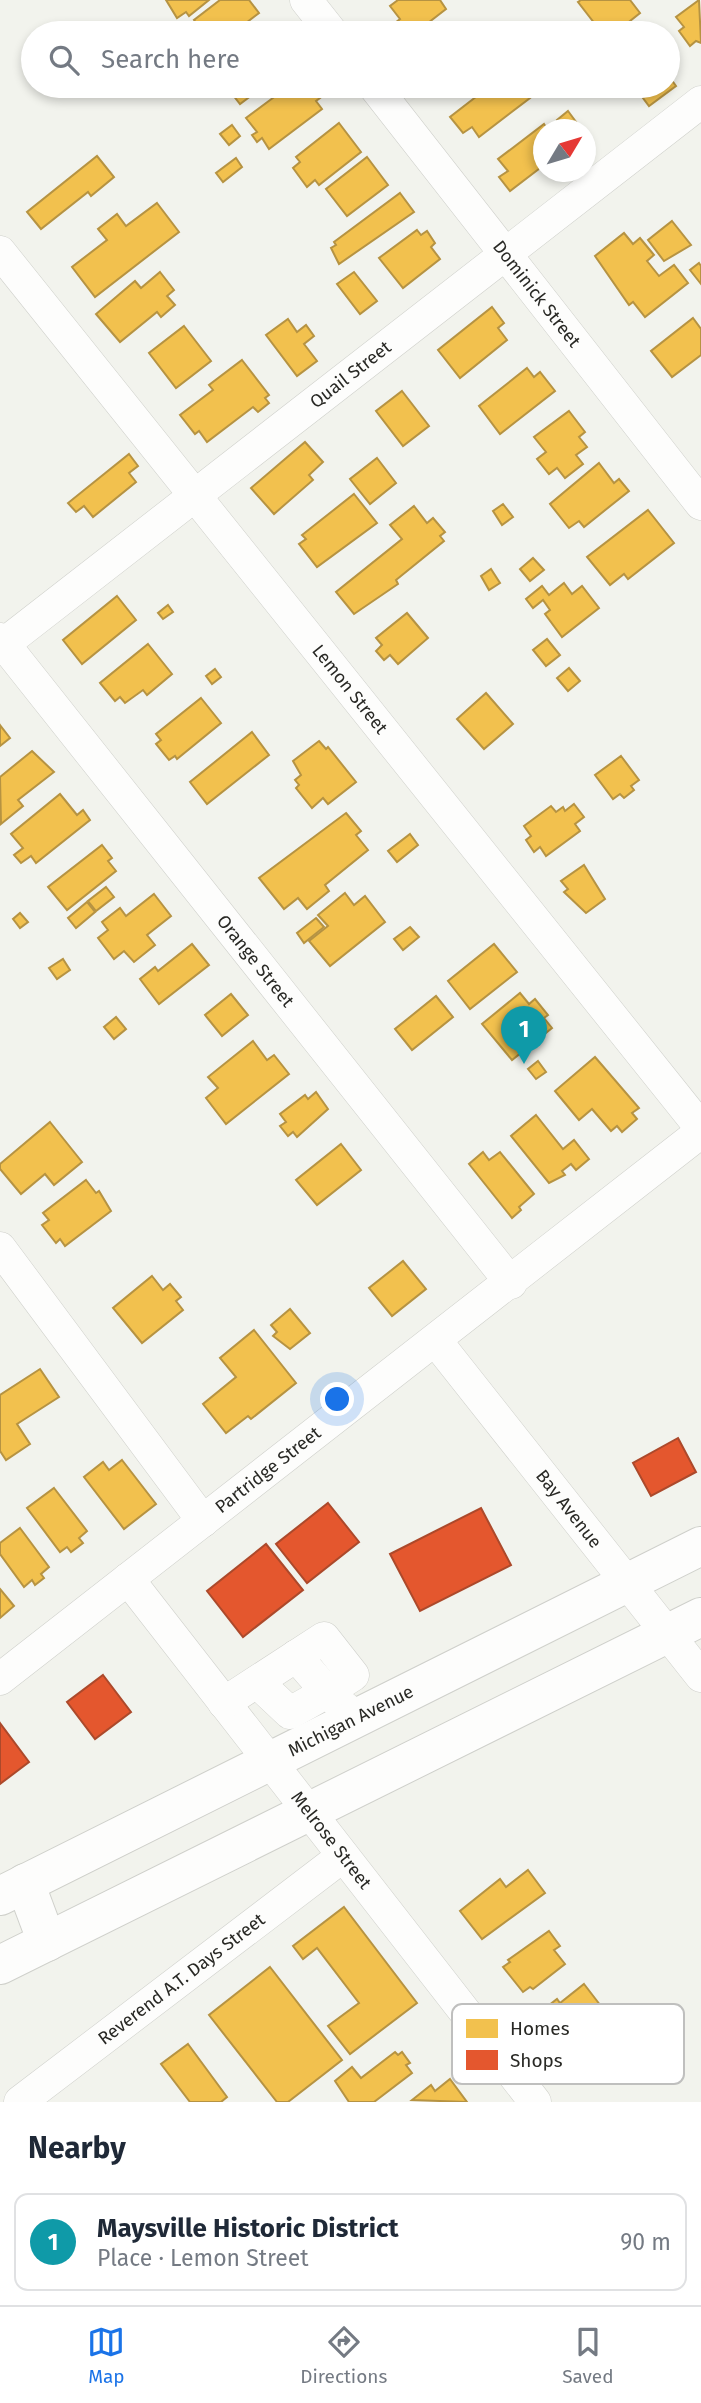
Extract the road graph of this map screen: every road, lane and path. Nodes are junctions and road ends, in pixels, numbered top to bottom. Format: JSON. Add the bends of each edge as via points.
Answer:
{"nodes":[{"id":1,"x":306,"y":0,"type":"edge"},
{"id":2,"x":323,"y":21,"type":"edge"},
{"id":3,"x":383,"y":98,"type":"edge"},
{"id":4,"x":701,"y":102,"type":"edge"},
{"id":5,"x":0,"y":252,"type":"edge"},
{"id":6,"x":505,"y":252,"type":"junction"},
{"id":7,"x":194,"y":495,"type":"junction"},
{"id":8,"x":701,"y":504,"type":"edge"},
{"id":9,"x":1,"y":643,"type":"edge"},
{"id":10,"x":701,"y":1130,"type":"edge"},
{"id":11,"x":0,"y":1248,"type":"edge"},
{"id":12,"x":511,"y":1283,"type":"junction"},
{"id":13,"x":436,"y":1341,"type":"junction"},
{"id":14,"x":203,"y":1521,"type":"junction"},
{"id":15,"x":701,"y":1546,"type":"edge"},
{"id":16,"x":128,"y":1579,"type":"junction"},
{"id":17,"x":627,"y":1583,"type":"junction"},
{"id":18,"x":685,"y":1626,"type":"edge"},
{"id":19,"x":701,"y":1676,"type":"edge"},
{"id":20,"x":0,"y":1679,"type":"edge"},
{"id":21,"x":257,"y":1682,"type":"junction"},
{"id":22,"x":327,"y":1692,"type":"junction"},
{"id":23,"x":224,"y":1703,"type":"junction"},
{"id":24,"x":356,"y":1718,"type":"junction"},
{"id":25,"x":270,"y":1762,"type":"junction"},
{"id":26,"x":310,"y":1814,"type":"junction"},
{"id":27,"x":343,"y":1856,"type":"junction"},
{"id":28,"x":13,"y":1889,"type":"edge"},
{"id":29,"x":47,"y":1942,"type":"junction"},
{"id":30,"x":0,"y":1965,"type":"edge"},
{"id":31,"x":459,"y":2004,"type":"edge"},
{"id":32,"x":521,"y":2084,"type":"edge"},
{"id":33,"x":20,"y":2102,"type":"edge"},
{"id":34,"x":535,"y":2102,"type":"edge"}],
"edges":[{"from":1,"to":2,"type":"street"},
{"from":3,"to":6,"type":"street","name":"Dominick Street"},
{"from":4,"to":6,"type":"street","name":"Quail Street"},
{"from":5,"to":7,"type":"street","name":"Lemon Street"},
{"from":6,"to":7,"type":"street","name":"Quail Street"},
{"from":6,"to":8,"type":"street","name":"Dominick Street"},
{"from":7,"to":9,"type":"street","name":"Quail Street"},
{"from":7,"to":10,"type":"street","name":"Lemon Street"},
{"from":9,"to":12,"type":"street","name":"Orange Street"},
{"from":10,"to":12,"type":"street","name":"Partridge Street"},
{"from":11,"to":14,"type":"street"},
{"from":12,"to":13,"type":"street","name":"Partridge Street"},
{"from":13,"to":14,"type":"street","name":"Partridge Street"},
{"from":13,"to":17,"type":"street","name":"Bay Avenue"},
{"from":14,"to":16,"type":"street","name":"Partridge Street"},
{"from":15,"to":17,"type":"main road","name":"Michigan Avenue"},
{"from":16,"to":20,"type":"street","name":"Partridge Street"},
{"from":16,"to":23,"type":"street","name":"Melrose Street"},
{"from":17,"to":18,"type":"street","name":"Bay Avenue"},
{"from":17,"to":24,"type":"main road","name":"Michigan Avenue"},
{"from":18,"to":19,"type":"street","name":"Bay Avenue"},
{"from":18,"to":26,"type":"main road"},
{"from":21,"to":22,"type":"street","via":[[290,1713]]},
{"from":21,"to":22,"type":"street","via":[[324,1638],[353,1675]]},
{"from":21,"to":23,"type":"street"},
{"from":22,"to":24,"type":"street"},
{"from":23,"to":25,"type":"street","name":"Melrose Street"},
{"from":24,"to":25,"type":"main road","name":"Michigan Avenue"},
{"from":25,"to":26,"type":"street","name":"Melrose Street"},
{"from":25,"to":28,"type":"main road","name":"Michigan Avenue"},
{"from":26,"to":27,"type":"street","name":"Melrose Street"},
{"from":26,"to":29,"type":"main road"},
{"from":27,"to":31,"type":"street","name":"Melrose Street"},
{"from":27,"to":33,"type":"street","name":"Reverend A.T. Days Street"},
{"from":28,"to":29,"type":"main road"},
{"from":29,"to":30,"type":"main road"},
{"from":32,"to":34,"type":"street","name":"Melrose Street"}]}
